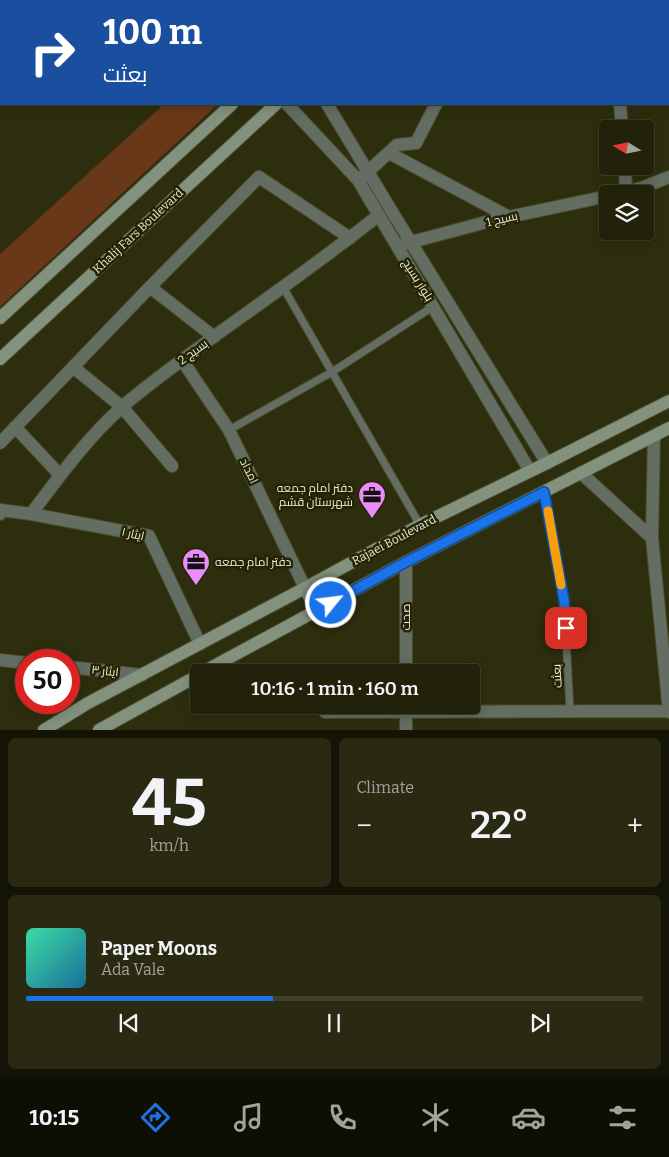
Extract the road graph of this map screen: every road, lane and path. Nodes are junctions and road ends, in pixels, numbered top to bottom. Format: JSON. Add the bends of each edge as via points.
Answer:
{"nodes":[{"id":1,"x":231,"y":105,"type":"edge"},
{"id":2,"x":275,"y":105,"type":"edge"},
{"id":3,"x":288,"y":105,"type":"edge"},
{"id":4,"x":328,"y":105,"type":"edge"},
{"id":5,"x":435,"y":105,"type":"edge"},
{"id":6,"x":620,"y":105,"type":"edge"},
{"id":7,"x":621,"y":120,"type":"edge"},
{"id":8,"x":388,"y":153,"type":"junction"},
{"id":9,"x":363,"y":176,"type":"junction"},
{"id":10,"x":669,"y":177,"type":"edge"},
{"id":11,"x":649,"y":185,"type":"edge"},
{"id":12,"x":599,"y":198,"type":"edge"},
{"id":13,"x":379,"y":215,"type":"junction"},
{"id":14,"x":509,"y":217,"type":"junction"},
{"id":15,"x":350,"y":238,"type":"junction"},
{"id":16,"x":411,"y":242,"type":"junction"},
{"id":17,"x":396,"y":245,"type":"junction"},
{"id":18,"x":283,"y":286,"type":"junction"},
{"id":19,"x":150,"y":287,"type":"junction"},
{"id":20,"x":434,"y":306,"type":"junction"},
{"id":21,"x":0,"y":318,"type":"edge"},
{"id":22,"x":214,"y":337,"type":"junction"},
{"id":23,"x":0,"y":359,"type":"edge"},
{"id":24,"x":182,"y":360,"type":"junction"},
{"id":25,"x":73,"y":367,"type":"junction"},
{"id":26,"x":332,"y":372,"type":"junction"},
{"id":27,"x":669,"y":401,"type":"edge"},
{"id":28,"x":122,"y":407,"type":"junction"},
{"id":29,"x":15,"y":428,"type":"junction"},
{"id":30,"x":669,"y":428,"type":"edge"},
{"id":31,"x":229,"y":430,"type":"junction"},
{"id":32,"x":654,"y":436,"type":"junction"},
{"id":33,"x":0,"y":443,"type":"edge"},
{"id":34,"x":547,"y":463,"type":"junction"},
{"id":35,"x":172,"y":466,"type":"dead end"},
{"id":36,"x":530,"y":471,"type":"junction"},
{"id":37,"x":581,"y":473,"type":"junction"},
{"id":38,"x":60,"y":475,"type":"junction"},
{"id":39,"x":544,"y":492,"type":"junction"},
{"id":40,"x":0,"y":510,"type":"edge"},
{"id":41,"x":0,"y":514,"type":"edge"},
{"id":42,"x":31,"y":514,"type":"junction"},
{"id":43,"x":420,"y":525,"type":"junction"},
{"id":44,"x":652,"y":538,"type":"junction"},
{"id":45,"x":406,"y":562,"type":"junction"},
{"id":46,"x":305,"y":588,"type":"junction"},
{"id":47,"x":316,"y":611,"type":"junction"},
{"id":48,"x":664,"y":613,"type":"edge"},
{"id":49,"x":200,"y":644,"type":"junction"},
{"id":50,"x":0,"y":660,"type":"edge"},
{"id":51,"x":15,"y":662,"type":"edge"},
{"id":52,"x":219,"y":664,"type":"edge"},
{"id":53,"x":406,"y":664,"type":"edge"},
{"id":54,"x":80,"y":668,"type":"edge"},
{"id":55,"x":142,"y":675,"type":"junction"},
{"id":56,"x":190,"y":680,"type":"edge"},
{"id":57,"x":480,"y":709,"type":"edge"},
{"id":58,"x":570,"y":711,"type":"junction"},
{"id":59,"x":669,"y":711,"type":"edge"},
{"id":60,"x":406,"y":714,"type":"edge"},
{"id":61,"x":112,"y":726,"type":"edge"},
{"id":62,"x":44,"y":730,"type":"edge"},
{"id":63,"x":99,"y":730,"type":"edge"},
{"id":64,"x":406,"y":730,"type":"edge"}],
"edges":[{"from":1,"to":21,"type":"main road"},
{"from":2,"to":23,"type":"main road","name":"Khalij Fars Boulevard"},
{"from":3,"to":9,"type":"street","name":"بلوار بسیج"},
{"from":4,"to":9,"type":"street","name":"بلوار بسیج"},
{"from":5,"to":8,"type":"street","via":[[416,143],[396,144]]},
{"from":6,"to":7,"type":"street"},
{"from":8,"to":9,"type":"street"},
{"from":8,"to":14,"type":"street"},
{"from":9,"to":13,"type":"street","name":"بلوار بسیج"},
{"from":9,"to":16,"type":"street","name":"بلوار بسیج"},
{"from":10,"to":11,"type":"street"},
{"from":12,"to":14,"type":"street","name":"بسیج 1"},
{"from":13,"to":15,"type":"street","name":"بسیج 2"},
{"from":13,"to":17,"type":"street","name":"بلوار بسیج"},
{"from":14,"to":16,"type":"street","name":"بسیج 1"},
{"from":15,"to":18,"type":"street","name":"بسیج 2"},
{"from":15,"to":19,"type":"street","via":[[259,177]]},
{"from":16,"to":17,"type":"street","name":"بسیج 1"},
{"from":16,"to":34,"type":"street","name":"بلوار بسیج"},
{"from":17,"to":20,"type":"street","name":"بلوار بسیج"},
{"from":18,"to":22,"type":"street","name":"بسیج 2"},
{"from":18,"to":26,"type":"lane"},
{"from":19,"to":22,"type":"street"},
{"from":19,"to":25,"type":"street"},
{"from":20,"to":26,"type":"lane"},
{"from":20,"to":36,"type":"street","name":"بلوار بسیج"},
{"from":22,"to":24,"type":"street","name":"بسیج 2"},
{"from":24,"to":28,"type":"street","name":"بسیج 2"},
{"from":24,"to":31,"type":"street","name":"امداد"},
{"from":25,"to":28,"type":"street"},
{"from":25,"to":29,"type":"street"},
{"from":26,"to":31,"type":"lane"},
{"from":26,"to":43,"type":"lane"},
{"from":27,"to":34,"type":"main road","name":"Rajaei Boulevard"},
{"from":28,"to":35,"type":"street"},
{"from":28,"to":38,"type":"street","name":"بسیج 2"},
{"from":29,"to":33,"type":"street"},
{"from":29,"to":38,"type":"street"},
{"from":30,"to":32,"type":"main road","name":"Rajaei Boulevard"},
{"from":31,"to":46,"type":"street","name":"امداد"},
{"from":32,"to":37,"type":"main road","name":"Rajaei Boulevard"},
{"from":32,"to":44,"type":"street"},
{"from":34,"to":36,"type":"main road","name":"Rajaei Boulevard"},
{"from":36,"to":43,"type":"main road","name":"Rajaei Boulevard"},
{"from":37,"to":39,"type":"main road","name":"Rajaei Boulevard"},
{"from":37,"to":44,"type":"street"},
{"from":38,"to":42,"type":"street","name":"بسیج 2"},
{"from":39,"to":45,"type":"main road","name":"Rajaei Boulevard"},
{"from":39,"to":58,"type":"lane","name":"بعثت","via":[[564,600]]},
{"from":40,"to":41,"type":"street"},
{"from":40,"to":42,"type":"street","name":"ایثار ۱"},
{"from":42,"to":49,"type":"street","name":"ایثار ۱","via":[[149,536]]},
{"from":43,"to":46,"type":"main road","name":"Rajaei Boulevard"},
{"from":44,"to":48,"type":"street"},
{"from":45,"to":47,"type":"main road","name":"Rajaei Boulevard"},
{"from":45,"to":53,"type":"street","name":"صحت"},
{"from":46,"to":47,"type":"main road"},
{"from":46,"to":49,"type":"main road","name":"Rajaei Boulevard"},
{"from":47,"to":52,"type":"main road","name":"Rajaei Boulevard"},
{"from":48,"to":59,"type":"street"},
{"from":49,"to":55,"type":"main road","name":"Rajaei Boulevard"},
{"from":50,"to":51,"type":"street"},
{"from":54,"to":55,"type":"street","name":"ایثار ۳"},
{"from":55,"to":62,"type":"main road","name":"Rajaei Boulevard"},
{"from":56,"to":61,"type":"main road"},
{"from":57,"to":58,"type":"street"},
{"from":58,"to":59,"type":"street"},
{"from":60,"to":64,"type":"street"},
{"from":61,"to":63,"type":"main road"}]}
